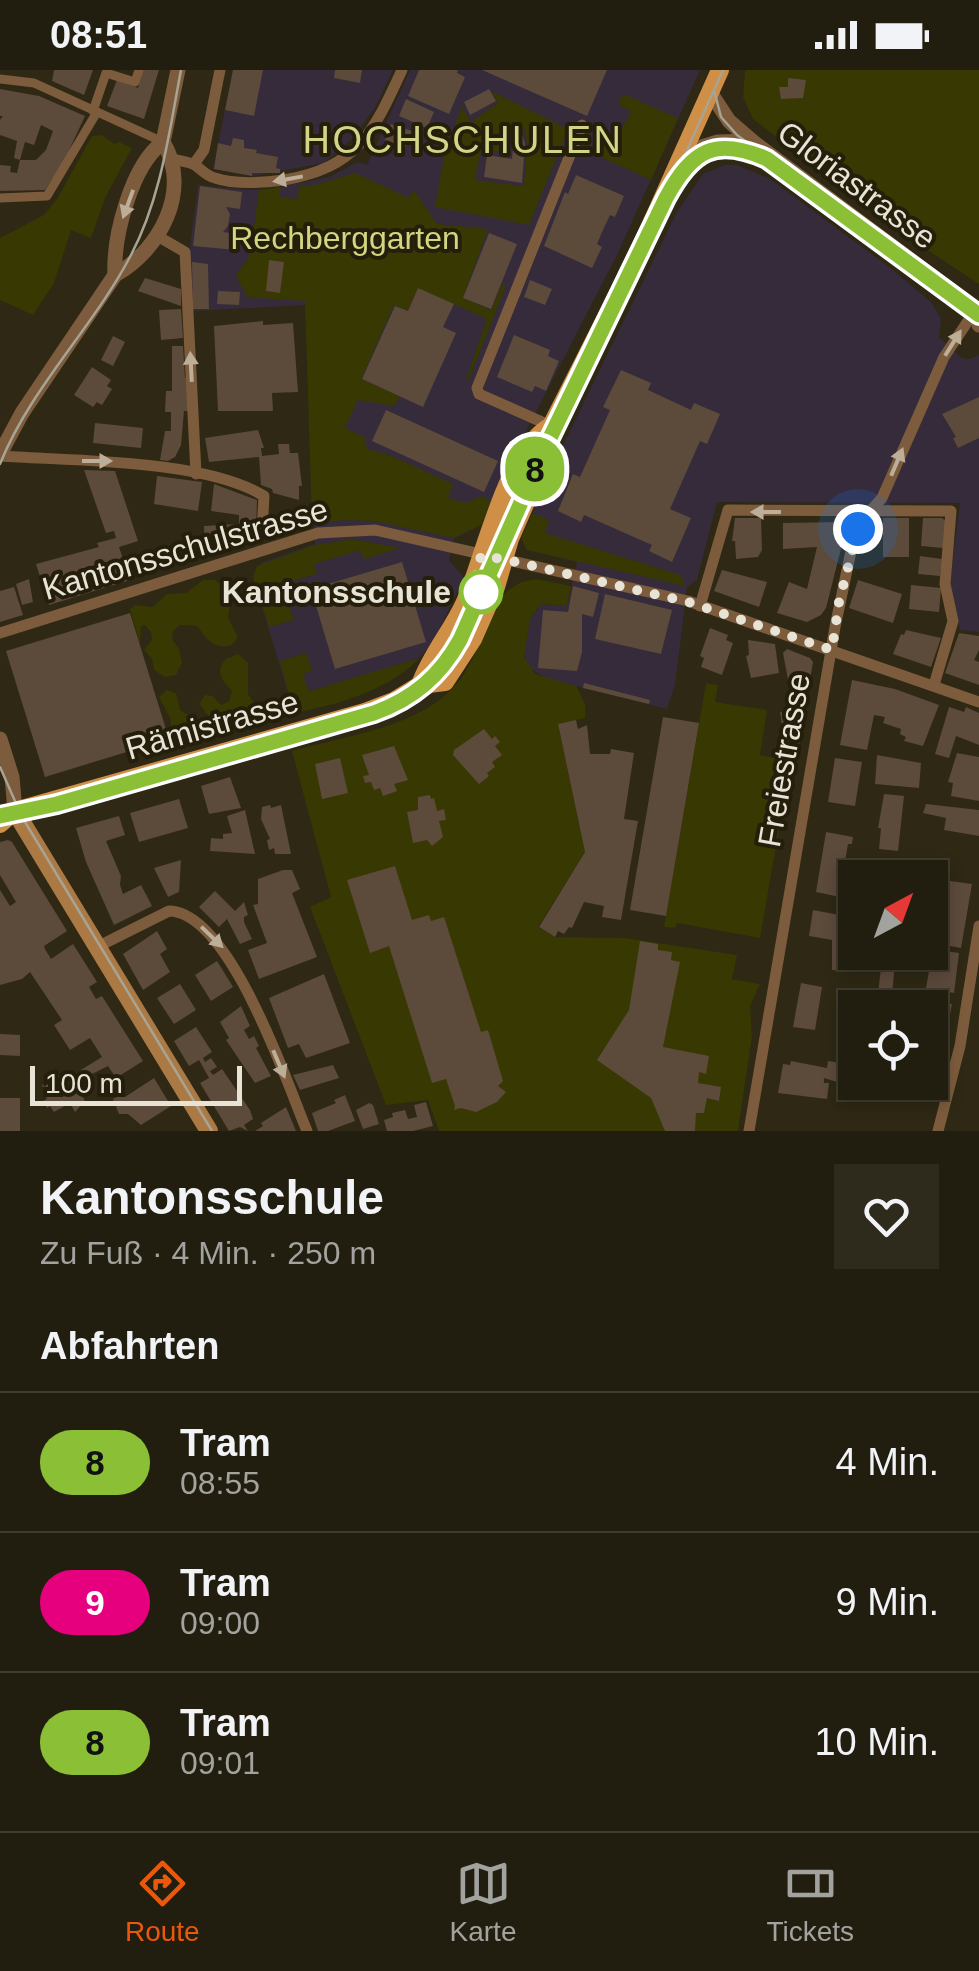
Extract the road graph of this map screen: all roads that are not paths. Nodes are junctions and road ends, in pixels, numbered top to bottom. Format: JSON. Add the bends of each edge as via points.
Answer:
{"nodes":[{"id":1,"x":139,"y":70,"type":"edge"},
{"id":2,"x":178,"y":70,"type":"edge"},
{"id":3,"x":220,"y":70,"type":"edge"},
{"id":4,"x":402,"y":70,"type":"edge"},
{"id":5,"x":720,"y":70,"type":"edge"},
{"id":6,"x":0,"y":79,"type":"edge"},
{"id":7,"x":710,"y":92,"type":"junction"},
{"id":8,"x":95,"y":112,"type":"junction"},
{"id":9,"x":582,"y":125,"type":"dead end"},
{"id":10,"x":752,"y":141,"type":"junction"},
{"id":11,"x":162,"y":142,"type":"junction"},
{"id":12,"x":682,"y":153,"type":"junction"},
{"id":13,"x":173,"y":160,"type":"junction"},
{"id":14,"x":194,"y":164,"type":"junction"},
{"id":15,"x":0,"y":198,"type":"edge"},
{"id":16,"x":159,"y":236,"type":"junction"},
{"id":17,"x":115,"y":275,"type":"junction"},
{"id":18,"x":978,"y":315,"type":"edge"},
{"id":19,"x":551,"y":426,"type":"junction"},
{"id":20,"x":0,"y":455,"type":"edge"},
{"id":21,"x":196,"y":474,"type":"junction"},
{"id":22,"x":872,"y":511,"type":"junction"},
{"id":23,"x":262,"y":532,"type":"dead end"},
{"id":24,"x":481,"y":556,"type":"junction"},
{"id":25,"x":503,"y":559,"type":"junction"},
{"id":26,"x":700,"y":606,"type":"junction"},
{"id":27,"x":0,"y":633,"type":"edge"},
{"id":28,"x":832,"y":650,"type":"junction"},
{"id":29,"x":934,"y":685,"type":"junction"},
{"id":30,"x":420,"y":686,"type":"junction"},
{"id":31,"x":979,"y":702,"type":"edge"},
{"id":32,"x":0,"y":739,"type":"edge"},
{"id":33,"x":5,"y":803,"type":"edge"},
{"id":34,"x":0,"y":824,"type":"edge"},
{"id":35,"x":979,"y":926,"type":"edge"},
{"id":36,"x":97,"y":947,"type":"junction"},
{"id":37,"x":209,"y":1131,"type":"edge"},
{"id":38,"x":307,"y":1131,"type":"edge"},
{"id":39,"x":750,"y":1131,"type":"edge"},
{"id":40,"x":938,"y":1131,"type":"edge"}],
"edges":[{"from":1,"to":8,"type":"street","via":[[135,82],[106,73]]},
{"from":2,"to":11,"type":"street"},
{"from":3,"to":14,"type":"street","via":[[204,150]]},
{"from":4,"to":14,"type":"street","one_way":true,"via":[[368,133],[328,168],[253,182],[214,178]]},
{"from":5,"to":7,"type":"main road","name":"Rämistrasse"},
{"from":6,"to":8,"type":"street","via":[[34,84]]},
{"from":7,"to":10,"type":"street","name":"Gloriastrasse"},
{"from":7,"to":12,"type":"main road","name":"Rämistrasse"},
{"from":8,"to":11,"type":"street"},
{"from":8,"to":15,"type":"street","via":[[48,196]]},
{"from":9,"to":19,"type":"street","via":[[477,388]]},
{"from":10,"to":12,"type":"street","name":"Gloriastrasse"},
{"from":10,"to":18,"type":"street","name":"Gloriastrasse"},
{"from":11,"to":13,"type":"street"},
{"from":11,"to":17,"type":"street","one_way":true,"via":[[144,160],[116,238]]},
{"from":12,"to":19,"type":"main road","name":"Rämistrasse"},
{"from":13,"to":14,"type":"street"},
{"from":13,"to":16,"type":"street"},
{"from":16,"to":17,"type":"street","via":[[138,262]]},
{"from":21,"to":16,"type":"street","one_way":true,"via":[[185,252]]},
{"from":17,"to":20,"type":"street"},
{"from":22,"to":18,"type":"street","name":"Freiestrasse","one_way":true,"via":[[944,357]]},
{"from":19,"to":24,"type":"main road","name":"Rämistrasse","via":[[532,438]]},
{"from":19,"to":25,"type":"main road","name":"Rämistrasse","via":[[550,448]]},
{"from":20,"to":21,"type":"street","one_way":true,"via":[[116,461]]},
{"from":21,"to":23,"type":"street","via":[[260,492]]},
{"from":22,"to":26,"type":"street","one_way":true,"via":[[731,509],[724,514]]},
{"from":22,"to":28,"type":"street","name":"Freiestrasse","via":[[854,537]]},
{"from":22,"to":29,"type":"street","via":[[951,511],[945,584],[953,621]]},
{"from":24,"to":25,"type":"street","name":"Kantonsschulstrasse"},
{"from":24,"to":27,"type":"street","name":"Kantonsschulstrasse","via":[[375,530],[318,534]]},
{"from":24,"to":30,"type":"main road","name":"Rämistrasse"},
{"from":25,"to":26,"type":"street","name":"Kantonsschulstrasse"},
{"from":25,"to":30,"type":"main road","name":"Rämistrasse","via":[[465,654],[444,682]]},
{"from":26,"to":28,"type":"street","name":"Kantonsschulstrasse"},
{"from":28,"to":29,"type":"street","name":"Kantonsschulstrasse"},
{"from":28,"to":39,"type":"street","name":"Freiestrasse"},
{"from":29,"to":31,"type":"street","name":"Kantonsschulstrasse"},
{"from":30,"to":33,"type":"main road","name":"Rämistrasse","via":[[365,712]]},
{"from":32,"to":33,"type":"street","via":[[12,777]]},
{"from":33,"to":34,"type":"main road","name":"Rämistrasse"},
{"from":33,"to":36,"type":"main road"},
{"from":35,"to":40,"type":"street"},
{"from":36,"to":37,"type":"main road"},
{"from":36,"to":38,"type":"street","one_way":true,"via":[[169,911],[206,930],[243,984]]}]}
